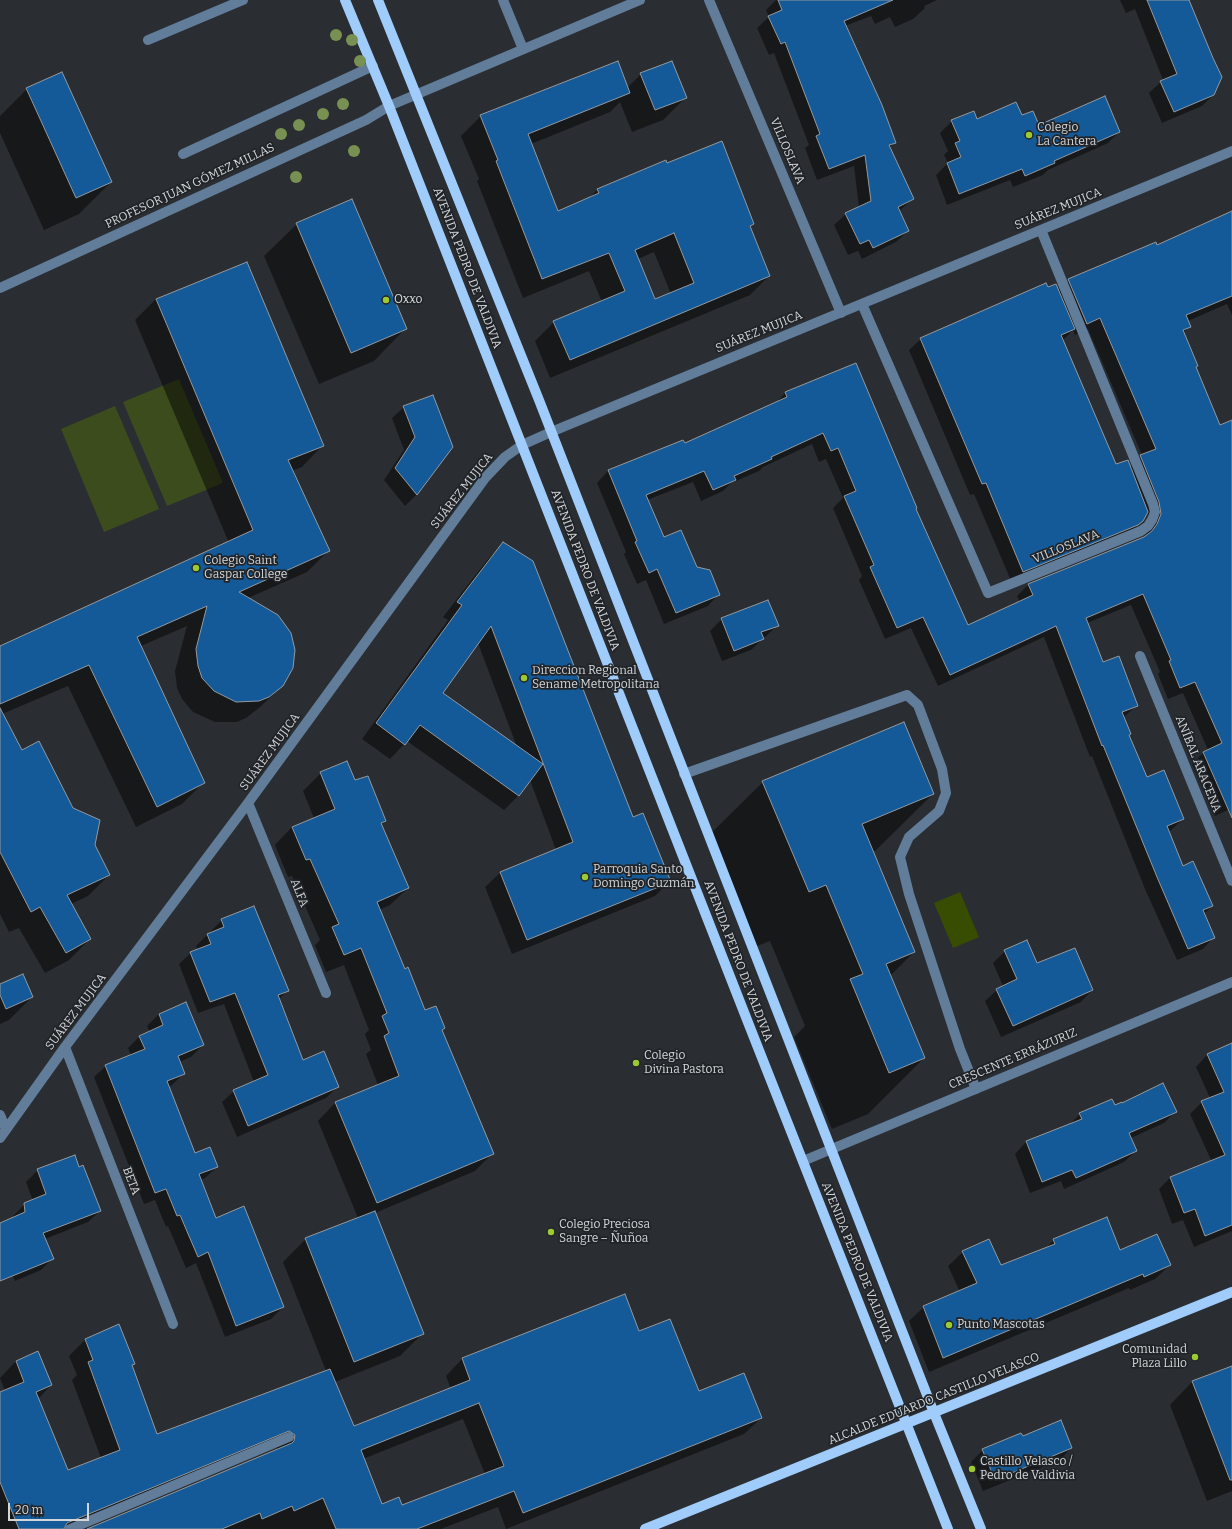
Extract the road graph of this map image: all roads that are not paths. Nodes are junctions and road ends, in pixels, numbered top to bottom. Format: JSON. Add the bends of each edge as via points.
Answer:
{"nodes":[{"id":1,"x":243,"y":0,"type":"edge"},
{"id":2,"x":345,"y":0,"type":"edge"},
{"id":3,"x":378,"y":0,"type":"edge"},
{"id":4,"x":503,"y":0,"type":"edge"},
{"id":5,"x":640,"y":0,"type":"edge"},
{"id":6,"x":709,"y":0,"type":"edge"},
{"id":7,"x":148,"y":40,"type":"dead end"},
{"id":8,"x":523,"y":49,"type":"junction"},
{"id":9,"x":373,"y":66,"type":"junction"},
{"id":10,"x":416,"y":94,"type":"junction"},
{"id":11,"x":390,"y":106,"type":"junction"},
{"id":12,"x":1232,"y":151,"type":"edge"},
{"id":13,"x":183,"y":154,"type":"dead end"},
{"id":14,"x":1041,"y":230,"type":"junction"},
{"id":15,"x":0,"y":288,"type":"edge"},
{"id":16,"x":862,"y":304,"type":"junction"},
{"id":17,"x":841,"y":312,"type":"junction"},
{"id":18,"x":551,"y":432,"type":"junction"},
{"id":19,"x":522,"y":444,"type":"junction"},
{"id":20,"x":1140,"y":656,"type":"dead end"},
{"id":21,"x":684,"y":774,"type":"junction"},
{"id":22,"x":248,"y":803,"type":"junction"},
{"id":23,"x":1232,"y":881,"type":"edge"},
{"id":24,"x":1232,"y":982,"type":"edge"},
{"id":25,"x":326,"y":993,"type":"dead end"},
{"id":26,"x":65,"y":1047,"type":"junction"},
{"id":27,"x":976,"y":1089,"type":"junction"},
{"id":28,"x":0,"y":1115,"type":"edge"},
{"id":29,"x":3,"y":1134,"type":"edge"},
{"id":30,"x":832,"y":1149,"type":"junction"},
{"id":31,"x":803,"y":1160,"type":"junction"},
{"id":32,"x":1232,"y":1292,"type":"edge"},
{"id":33,"x":173,"y":1324,"type":"dead end"},
{"id":34,"x":934,"y":1413,"type":"junction"},
{"id":35,"x":907,"y":1423,"type":"junction"},
{"id":36,"x":289,"y":1437,"type":"dead end"},
{"id":37,"x":70,"y":1529,"type":"edge"},
{"id":38,"x":645,"y":1529,"type":"edge"},
{"id":39,"x":948,"y":1529,"type":"edge"},
{"id":40,"x":981,"y":1529,"type":"edge"}],
"edges":[{"from":1,"to":7,"type":"street"},
{"from":2,"to":9,"type":"main road","name":"AVENIDA PEDRO DE VALDIVIA"},
{"from":3,"to":10,"type":"main road","name":"AVENIDA PEDRO DE VALDIVIA"},
{"from":4,"to":8,"type":"street"},
{"from":5,"to":8,"type":"street","name":"PROFESOR JUAN GÓMEZ MILLAS"},
{"from":6,"to":17,"type":"street","name":"VILLOSLAVA"},
{"from":8,"to":10,"type":"street","name":"PROFESOR JUAN GÓMEZ MILLAS"},
{"from":9,"to":11,"type":"main road","name":"AVENIDA PEDRO DE VALDIVIA"},
{"from":9,"to":13,"type":"street"},
{"from":10,"to":11,"type":"street","name":"PROFESOR JUAN GÓMEZ MILLAS"},
{"from":10,"to":18,"type":"main road","name":"AVENIDA PEDRO DE VALDIVIA"},
{"from":11,"to":15,"type":"street","name":"PROFESOR JUAN GÓMEZ MILLAS","via":[[366,120]]},
{"from":11,"to":19,"type":"main road","name":"AVENIDA PEDRO DE VALDIVIA"},
{"from":12,"to":14,"type":"street","name":"SUÁREZ MUJICA"},
{"from":14,"to":16,"type":"street","name":"SUÁREZ MUJICA"},
{"from":14,"to":16,"type":"street","name":"VILLOSLAVA","via":[[1153,504],[1155,512],[1152,520],[1141,531],[988,593]]},
{"from":16,"to":17,"type":"street","name":"SUÁREZ MUJICA"},
{"from":17,"to":18,"type":"street","name":"SUÁREZ MUJICA"},
{"from":18,"to":19,"type":"street","name":"SUÁREZ MUJICA"},
{"from":18,"to":21,"type":"main road","name":"AVENIDA PEDRO DE VALDIVIA"},
{"from":19,"to":22,"type":"street","name":"SUÁREZ MUJICA","via":[[485,478]]},
{"from":19,"to":31,"type":"main road","name":"AVENIDA PEDRO DE VALDIVIA"},
{"from":20,"to":23,"type":"street","name":"ANÍBAL ARACENA"},
{"from":21,"to":27,"type":"street","via":[[907,695],[918,705],[942,769],[946,793],[939,811],[909,836],[900,857],[909,894],[960,1049]]},
{"from":21,"to":30,"type":"main road","name":"AVENIDA PEDRO DE VALDIVIA"},
{"from":22,"to":25,"type":"street","name":"ALFA"},
{"from":22,"to":26,"type":"street","name":"SUÁREZ MUJICA"},
{"from":24,"to":27,"type":"street","name":"CRESCENTE ERRÁZURIZ"},
{"from":26,"to":29,"type":"street","name":"SUÁREZ MUJICA"},
{"from":26,"to":33,"type":"street","name":"BETA"},
{"from":27,"to":30,"type":"street","name":"CRESCENTE ERRÁZURIZ"},
{"from":28,"to":29,"type":"street"},
{"from":30,"to":31,"type":"street","name":"CRESCENTE ERRÁZURIZ"},
{"from":30,"to":34,"type":"main road","name":"AVENIDA PEDRO DE VALDIVIA"},
{"from":31,"to":35,"type":"main road","name":"AVENIDA PEDRO DE VALDIVIA"},
{"from":32,"to":34,"type":"main road","name":"ALCALDE EDUARDO CASTILLO VELASCO"},
{"from":34,"to":35,"type":"main road","name":"ALCALDE EDUARDO CASTILLO VELASCO"},
{"from":34,"to":40,"type":"main road","name":"AVENIDA PEDRO DE VALDIVIA"},
{"from":35,"to":38,"type":"main road","name":"ALCALDE EDUARDO CASTILLO VELASCO"},
{"from":35,"to":39,"type":"main road","name":"AVENIDA PEDRO DE VALDIVIA"},
{"from":36,"to":37,"type":"street"}]}
